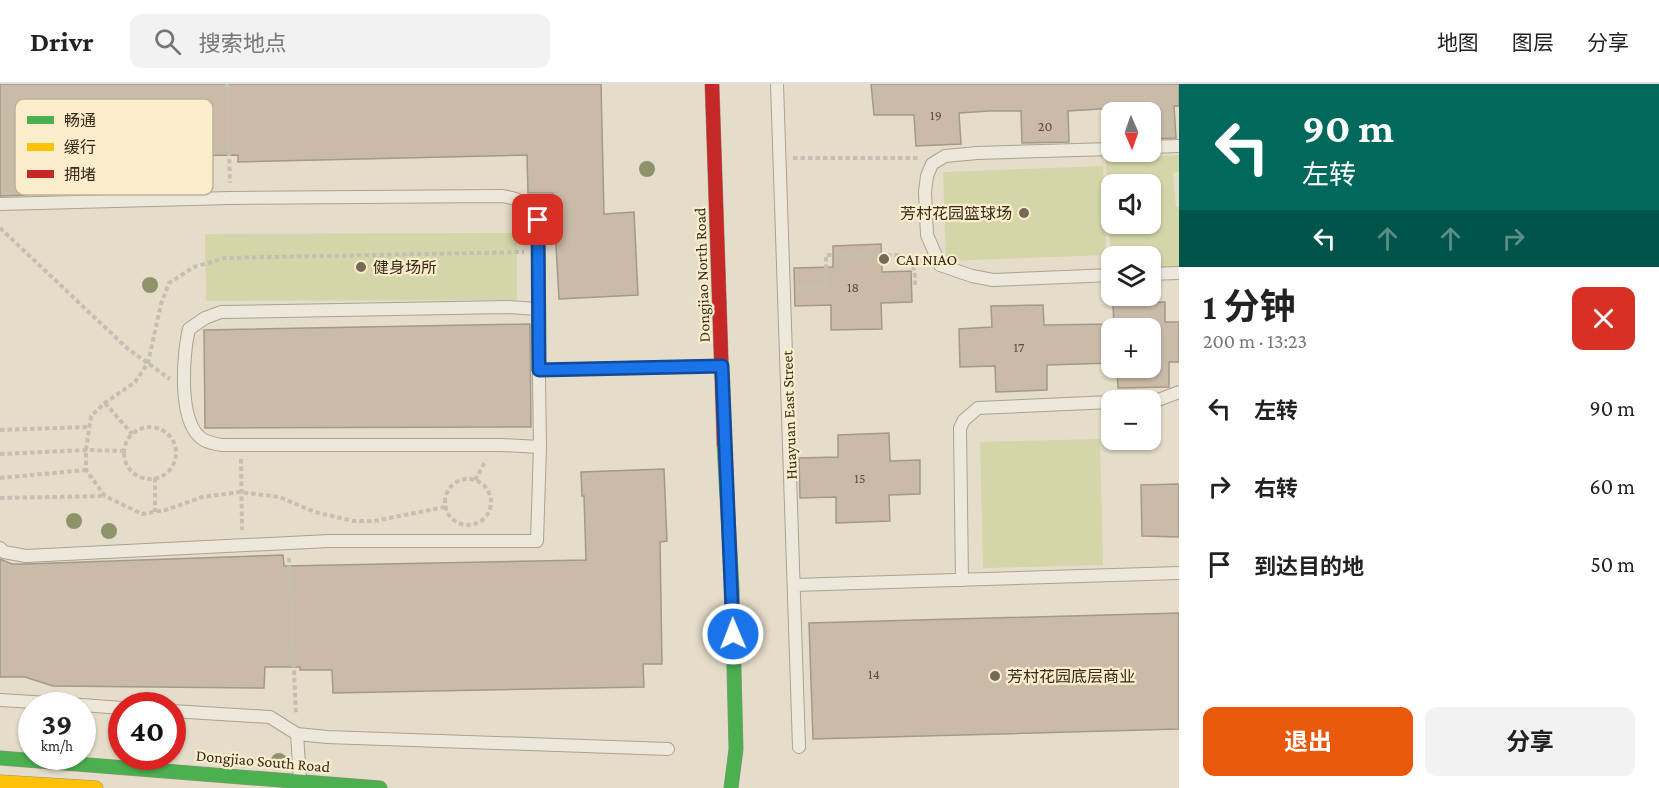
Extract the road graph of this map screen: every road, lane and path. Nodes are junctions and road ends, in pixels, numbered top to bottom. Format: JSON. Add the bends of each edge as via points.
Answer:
{"nodes":[{"id":1,"x":227,"y":84,"type":"edge"},
{"id":2,"x":712,"y":84,"type":"edge"},
{"id":3,"x":777,"y":84,"type":"edge"},
{"id":4,"x":1179,"y":146,"type":"edge"},
{"id":5,"x":1161,"y":147,"type":"edge"},
{"id":6,"x":1101,"y":148,"type":"edge"},
{"id":7,"x":779,"y":158,"type":"junction"},
{"id":8,"x":932,"y":164,"type":"junction"},
{"id":9,"x":230,"y":198,"type":"junction"},
{"id":10,"x":0,"y":204,"type":"edge"},
{"id":11,"x":0,"y":228,"type":"edge"},
{"id":12,"x":538,"y":252,"type":"junction"},
{"id":13,"x":1179,"y":273,"type":"edge"},
{"id":14,"x":1161,"y":274,"type":"edge"},
{"id":15,"x":1101,"y":275,"type":"edge"},
{"id":16,"x":784,"y":288,"type":"junction"},
{"id":17,"x":915,"y":288,"type":"dead end"},
{"id":18,"x":538,"y":309,"type":"junction"},
{"id":19,"x":148,"y":363,"type":"junction"},
{"id":20,"x":722,"y":366,"type":"junction"},
{"id":21,"x":539,"y":370,"type":"junction"},
{"id":22,"x":1179,"y":392,"type":"edge"},
{"id":23,"x":1161,"y":399,"type":"edge"},
{"id":24,"x":1101,"y":402,"type":"edge"},
{"id":25,"x":105,"y":403,"type":"junction"},
{"id":26,"x":89,"y":427,"type":"junction"},
{"id":27,"x":0,"y":430,"type":"edge"},
{"id":28,"x":132,"y":434,"type":"junction"},
{"id":29,"x":241,"y":445,"type":"junction"},
{"id":30,"x":484,"y":446,"type":"junction"},
{"id":31,"x":540,"y":447,"type":"junction"},
{"id":32,"x":86,"y":450,"type":"junction"},
{"id":33,"x":124,"y":451,"type":"junction"},
{"id":34,"x":0,"y":454,"type":"edge"},
{"id":35,"x":86,"y":470,"type":"junction"},
{"id":36,"x":0,"y":478,"type":"edge"},
{"id":37,"x":155,"y":478,"type":"junction"},
{"id":38,"x":475,"y":480,"type":"junction"},
{"id":39,"x":240,"y":492,"type":"junction"},
{"id":40,"x":105,"y":496,"type":"junction"},
{"id":41,"x":0,"y":498,"type":"edge"},
{"id":42,"x":445,"y":507,"type":"junction"},
{"id":43,"x":155,"y":512,"type":"junction"},
{"id":44,"x":288,"y":543,"type":"junction"},
{"id":45,"x":243,"y":545,"type":"junction"},
{"id":46,"x":0,"y":548,"type":"edge"},
{"id":47,"x":1179,"y":573,"type":"edge"},
{"id":48,"x":962,"y":580,"type":"junction"},
{"id":49,"x":794,"y":585,"type":"junction"},
{"id":50,"x":0,"y":700,"type":"edge"},
{"id":51,"x":18,"y":701,"type":"edge"},
{"id":52,"x":186,"y":712,"type":"edge"},
{"id":53,"x":297,"y":734,"type":"junction"},
{"id":54,"x":799,"y":747,"type":"dead end"},
{"id":55,"x":668,"y":749,"type":"dead end"},
{"id":56,"x":0,"y":758,"type":"edge"},
{"id":57,"x":300,"y":781,"type":"junction"},
{"id":58,"x":0,"y":782,"type":"edge"},
{"id":59,"x":96,"y":788,"type":"edge"},
{"id":60,"x":380,"y":788,"type":"edge"},
{"id":61,"x":731,"y":788,"type":"edge"}],
"edges":[{"from":1,"to":9,"type":"path"},
{"from":2,"to":20,"type":"street","name":"Dongjiao North Road"},
{"from":3,"to":7,"type":"lane","name":"Huayuan East Street"},
{"from":4,"to":5,"type":"lane"},
{"from":6,"to":8,"type":"lane","via":[[977,153],[945,156]]},
{"from":7,"to":8,"type":"path","via":[[921,158]]},
{"from":7,"to":16,"type":"lane","name":"Huayuan East Street"},
{"from":8,"to":15,"type":"lane","via":[[925,192],[927,235],[940,265],[993,280]]},
{"from":9,"to":10,"type":"lane"},
{"from":9,"to":12,"type":"lane","via":[[518,198],[538,220]]},
{"from":11,"to":19,"type":"path","via":[[128,349]]},
{"from":12,"to":18,"type":"lane"},
{"from":12,"to":19,"type":"path","via":[[225,258],[194,267],[169,284]]},
{"from":13,"to":14,"type":"lane"},
{"from":16,"to":17,"type":"path","via":[[826,286],[826,255],[898,255],[911,263]]},
{"from":16,"to":49,"type":"lane","name":"Huayuan East Street"},
{"from":18,"to":21,"type":"lane"},
{"from":18,"to":29,"type":"lane","via":[[221,312],[205,318],[189,329],[185,401],[193,428],[203,440]]},
{"from":19,"to":25,"type":"path","via":[[135,382]]},
{"from":20,"to":21,"type":"lane"},
{"from":20,"to":61,"type":"street","name":"Dongjiao North Road","via":[[736,749]]},
{"from":21,"to":31,"type":"lane"},
{"from":22,"to":23,"type":"lane"},
{"from":24,"to":48,"type":"lane","via":[[978,408],[964,420],[960,428]]},
{"from":25,"to":26,"type":"path","via":[[91,416]]},
{"from":25,"to":28,"type":"path"},
{"from":26,"to":27,"type":"path"},
{"from":26,"to":32,"type":"path"},
{"from":28,"to":33,"type":"path"},
{"from":28,"to":37,"type":"path","via":[[153,427],[171,439],[176,457],[168,471]]},
{"from":29,"to":30,"type":"lane"},
{"from":29,"to":39,"type":"path"},
{"from":30,"to":31,"type":"lane"},
{"from":30,"to":38,"type":"path","via":[[487,461]]},
{"from":31,"to":44,"type":"lane","via":[[537,540]]},
{"from":32,"to":33,"type":"path"},
{"from":32,"to":34,"type":"path"},
{"from":32,"to":35,"type":"path"},
{"from":33,"to":37,"type":"path","via":[[135,475]]},
{"from":35,"to":36,"type":"path"},
{"from":35,"to":40,"type":"path"},
{"from":37,"to":43,"type":"path"},
{"from":38,"to":42,"type":"path","via":[[463,480],[449,489]]},
{"from":38,"to":42,"type":"path","via":[[489,491],[492,503],[487,517],[469,526],[459,524]]},
{"from":39,"to":42,"type":"path","via":[[279,497],[315,512],[353,521],[374,521]]},
{"from":39,"to":43,"type":"path","via":[[202,497]]},
{"from":39,"to":45,"type":"path"},
{"from":40,"to":41,"type":"path"},
{"from":40,"to":43,"type":"path","via":[[142,514]]},
{"from":44,"to":45,"type":"lane"},
{"from":44,"to":53,"type":"path"},
{"from":45,"to":46,"type":"lane","via":[[26,556]]},
{"from":47,"to":48,"type":"lane"},
{"from":48,"to":49,"type":"lane"},
{"from":49,"to":54,"type":"lane","name":"Huayuan East Street"},
{"from":50,"to":51,"type":"lane"},
{"from":52,"to":53,"type":"lane","via":[[270,717]]},
{"from":53,"to":55,"type":"lane"},
{"from":53,"to":57,"type":"lane"},
{"from":56,"to":57,"type":"street","name":"Dongjiao South Road"},
{"from":57,"to":60,"type":"street","name":"Dongjiao South Road"},
{"from":58,"to":59,"type":"street"}]}
